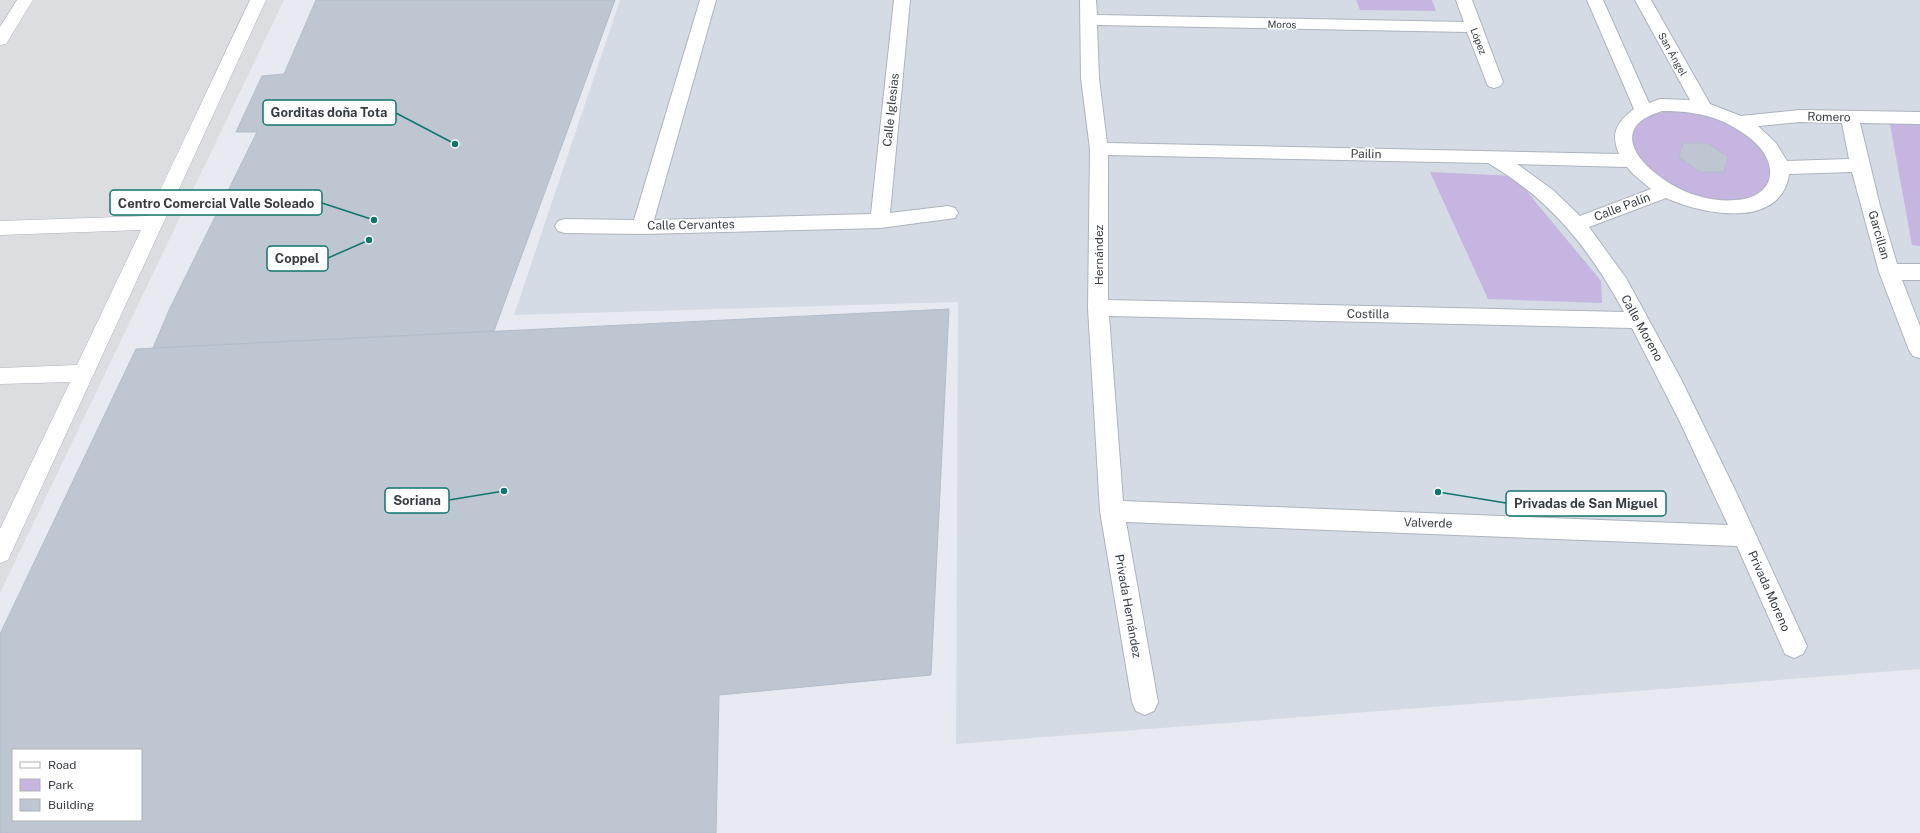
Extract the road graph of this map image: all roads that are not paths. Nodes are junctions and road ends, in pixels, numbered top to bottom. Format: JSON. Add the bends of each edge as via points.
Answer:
{"nodes":[{"id":1,"x":25,"y":0,"type":"edge"},
{"id":2,"x":258,"y":0,"type":"edge"},
{"id":3,"x":708,"y":0,"type":"edge"},
{"id":4,"x":902,"y":0,"type":"edge"},
{"id":5,"x":1088,"y":0,"type":"edge"},
{"id":6,"x":1464,"y":0,"type":"edge"},
{"id":7,"x":1595,"y":0,"type":"edge"},
{"id":8,"x":1643,"y":0,"type":"edge"},
{"id":9,"x":1089,"y":20,"type":"junction"},
{"id":10,"x":1474,"y":27,"type":"junction"},
{"id":11,"x":0,"y":40,"type":"edge"},
{"id":12,"x":1494,"y":82,"type":"dead end"},
{"id":13,"x":1704,"y":108,"type":"junction"},
{"id":14,"x":1643,"y":110,"type":"junction"},
{"id":15,"x":1850,"y":117,"type":"junction"},
{"id":16,"x":1920,"y":118,"type":"edge"},
{"id":17,"x":1738,"y":122,"type":"junction"},
{"id":18,"x":1099,"y":149,"type":"junction"},
{"id":19,"x":1491,"y":157,"type":"junction"},
{"id":20,"x":1632,"y":161,"type":"junction"},
{"id":21,"x":1859,"y":164,"type":"junction"},
{"id":22,"x":1780,"y":168,"type":"junction"},
{"id":23,"x":1667,"y":190,"type":"junction"},
{"id":24,"x":948,"y":213,"type":"dead end"},
{"id":25,"x":880,"y":221,"type":"junction"},
{"id":26,"x":154,"y":223,"type":"junction"},
{"id":27,"x":1577,"y":224,"type":"junction"},
{"id":28,"x":565,"y":226,"type":"dead end"},
{"id":29,"x":642,"y":227,"type":"junction"},
{"id":30,"x":0,"y":228,"type":"edge"},
{"id":31,"x":1889,"y":272,"type":"junction"},
{"id":32,"x":1920,"y":272,"type":"edge"},
{"id":33,"x":1098,"y":308,"type":"junction"},
{"id":34,"x":1638,"y":320,"type":"junction"},
{"id":35,"x":1920,"y":350,"type":"edge"},
{"id":36,"x":84,"y":373,"type":"junction"},
{"id":37,"x":0,"y":376,"type":"edge"},
{"id":38,"x":1112,"y":510,"type":"junction"},
{"id":39,"x":1745,"y":536,"type":"junction"},
{"id":40,"x":0,"y":553,"type":"edge"},
{"id":41,"x":1794,"y":646,"type":"dead end"},
{"id":42,"x":1145,"y":702,"type":"dead end"}],
"edges":[{"from":1,"to":11,"type":"lane"},
{"from":2,"to":26,"type":"lane"},
{"from":3,"to":29,"type":"street","name":"Calle Cervantes"},
{"from":4,"to":25,"type":"street","name":"Calle Iglesias"},
{"from":5,"to":9,"type":"street","name":"Hernández"},
{"from":6,"to":10,"type":"street","name":"López"},
{"from":7,"to":14,"type":"street"},
{"from":8,"to":13,"type":"street","name":"San Ángel"},
{"from":9,"to":10,"type":"street","name":"Moros"},
{"from":9,"to":18,"type":"street","name":"Hernández","via":[[1090,78]]},
{"from":10,"to":12,"type":"street","name":"López"},
{"from":13,"to":14,"type":"street","via":[[1679,105]]},
{"from":13,"to":17,"type":"street"},
{"from":14,"to":20,"type":"street","via":[[1631,118],[1624,131],[1624,145]]},
{"from":15,"to":16,"type":"street","name":"Romero"},
{"from":15,"to":17,"type":"street","name":"Romero","via":[[1800,116]]},
{"from":15,"to":21,"type":"street","name":"Garcillan"},
{"from":17,"to":22,"type":"street","via":[[1773,151]]},
{"from":18,"to":19,"type":"street","name":"Pailin"},
{"from":18,"to":33,"type":"street","name":"Hernández"},
{"from":19,"to":20,"type":"street","name":"Pailin"},
{"from":19,"to":27,"type":"street","name":"Calle Moreno","via":[[1521,174],[1546,193]]},
{"from":20,"to":23,"type":"street","via":[[1647,177]]},
{"from":21,"to":22,"type":"street"},
{"from":21,"to":31,"type":"street","name":"Garcillan"},
{"from":22,"to":23,"type":"street","via":[[1780,182],[1772,194],[1758,203],[1745,206],[1714,206],[1690,200]]},
{"from":23,"to":27,"type":"street","name":"Calle Palín"},
{"from":24,"to":25,"type":"street","name":"Calle Cervantes"},
{"from":25,"to":29,"type":"street","name":"Calle Cervantes"},
{"from":26,"to":30,"type":"lane"},
{"from":26,"to":36,"type":"lane"},
{"from":27,"to":34,"type":"street","name":"Calle Moreno","via":[[1614,276]]},
{"from":28,"to":29,"type":"street"},
{"from":31,"to":32,"type":"street"},
{"from":31,"to":35,"type":"street","name":"Garcillan"},
{"from":33,"to":34,"type":"street","name":"Costilla"},
{"from":33,"to":38,"type":"street","name":"Hernández"},
{"from":34,"to":39,"type":"street","name":"Calle Moreno","via":[[1690,416]]},
{"from":36,"to":37,"type":"lane"},
{"from":36,"to":40,"type":"lane"},
{"from":38,"to":39,"type":"street","name":"Valverde"},
{"from":38,"to":42,"type":"street","name":"Privada Hernández"},
{"from":39,"to":41,"type":"street","name":"Privada Moreno"}]}
